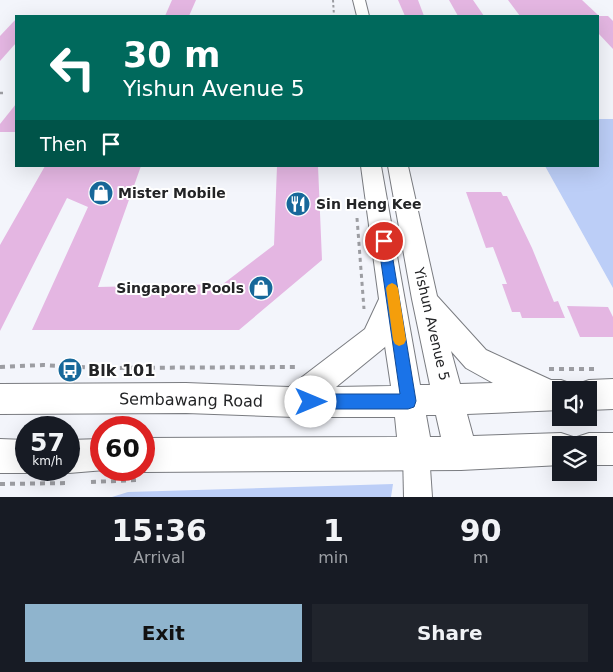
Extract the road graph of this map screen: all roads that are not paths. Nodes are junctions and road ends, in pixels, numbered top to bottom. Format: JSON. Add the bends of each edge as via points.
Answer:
{"nodes":[{"id":1,"x":359,"y":0,"type":"edge"},
{"id":2,"x":363,"y":15,"type":"edge"},
{"id":3,"x":371,"y":167,"type":"edge"},
{"id":4,"x":398,"y":167,"type":"edge"},
{"id":5,"x":393,"y":297,"type":"junction"},
{"id":6,"x":425,"y":299,"type":"junction"},
{"id":7,"x":608,"y":382,"type":"edge"},
{"id":8,"x":552,"y":387,"type":"edge"},
{"id":9,"x":552,"y":387,"type":"edge"},
{"id":10,"x":597,"y":390,"type":"edge"},
{"id":11,"x":0,"y":399,"type":"edge"},
{"id":12,"x":449,"y":400,"type":"junction"},
{"id":13,"x":408,"y":401,"type":"junction"},
{"id":14,"x":294,"y":402,"type":"junction"},
{"id":15,"x":613,"y":448,"type":"edge"},
{"id":16,"x":552,"y":449,"type":"edge"},
{"id":17,"x":597,"y":449,"type":"edge"},
{"id":18,"x":416,"y":453,"type":"junction"},
{"id":19,"x":461,"y":453,"type":"junction"},
{"id":20,"x":155,"y":455,"type":"edge"},
{"id":21,"x":0,"y":456,"type":"edge"},
{"id":22,"x":15,"y":456,"type":"edge"},
{"id":23,"x":418,"y":497,"type":"edge"}],
"edges":[{"from":1,"to":2,"type":"main road"},
{"from":3,"to":5,"type":"main road"},
{"from":4,"to":6,"type":"main road","name":"Yishun Avenue 5"},
{"from":5,"to":13,"type":"main road"},
{"from":5,"to":14,"type":"main road","via":[[375,338]]},
{"from":6,"to":8,"type":"main road","via":[[476,359]]},
{"from":6,"to":12,"type":"main road","name":"Yishun Avenue 5"},
{"from":7,"to":10,"type":"main road"},
{"from":9,"to":12,"type":"main road","name":"Sembawang Road"},
{"from":11,"to":14,"type":"main road","name":"Sembawang Road","via":[[186,398]]},
{"from":12,"to":13,"type":"main road","name":"Sembawang Road"},
{"from":12,"to":19,"type":"main road","name":"Yishun Avenue 5"},
{"from":13,"to":14,"type":"main road","name":"Sembawang Road"},
{"from":13,"to":18,"type":"main road"},
{"from":15,"to":17,"type":"main road"},
{"from":16,"to":19,"type":"main road"},
{"from":18,"to":19,"type":"main road"},
{"from":18,"to":20,"type":"main road"},
{"from":18,"to":23,"type":"lane"},
{"from":21,"to":22,"type":"main road"}]}
